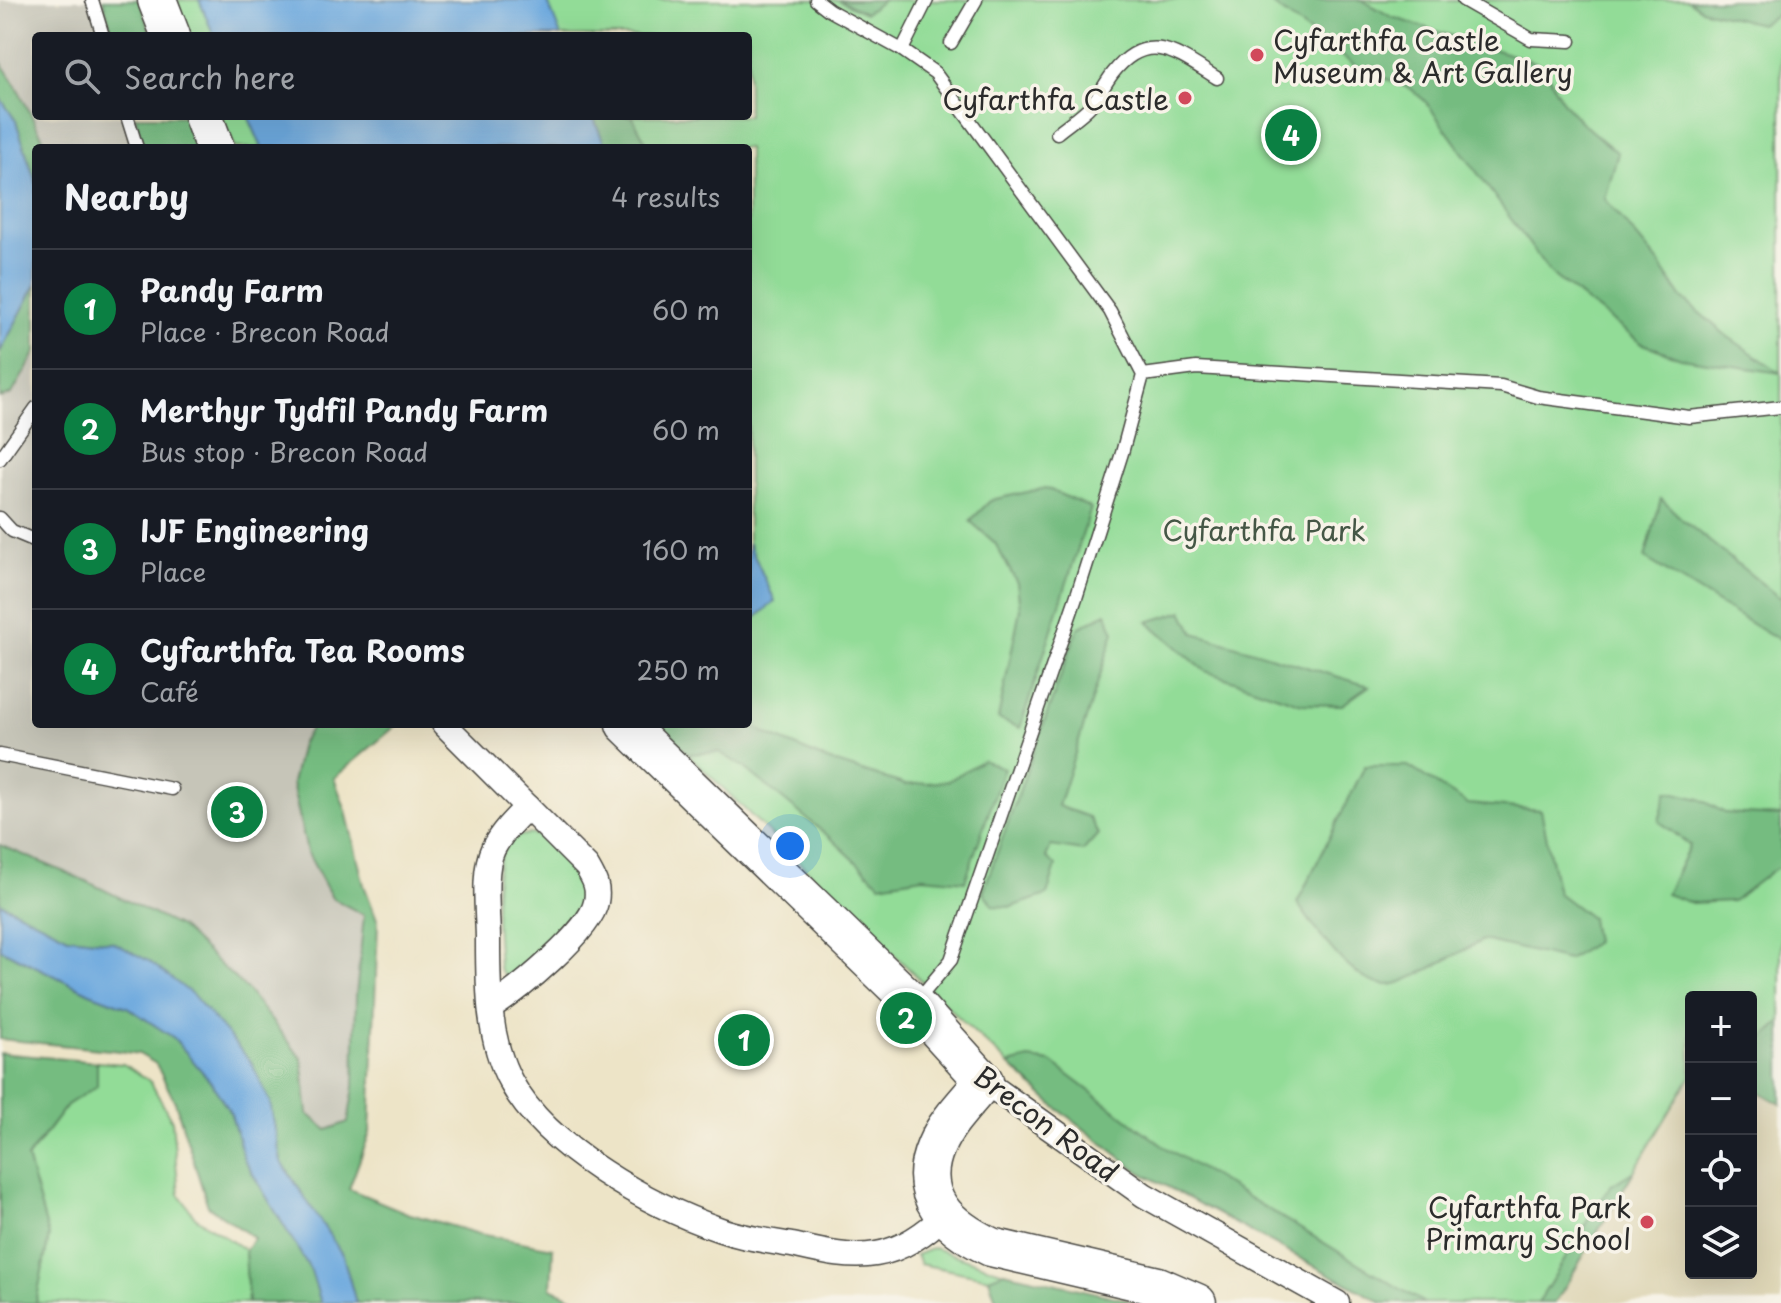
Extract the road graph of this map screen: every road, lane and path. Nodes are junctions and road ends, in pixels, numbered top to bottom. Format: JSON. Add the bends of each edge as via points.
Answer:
{"nodes":[{"id":1,"x":92,"y":0,"type":"edge"},
{"id":2,"x":157,"y":0,"type":"edge"},
{"id":3,"x":816,"y":0,"type":"edge"},
{"id":4,"x":927,"y":0,"type":"edge"},
{"id":5,"x":976,"y":0,"type":"edge"},
{"id":6,"x":1463,"y":0,"type":"edge"},
{"id":7,"x":102,"y":32,"type":"edge"},
{"id":8,"x":169,"y":32,"type":"edge"},
{"id":9,"x":1570,"y":41,"type":"dead end"},
{"id":10,"x":951,"y":43,"type":"dead end"},
{"id":11,"x":902,"y":50,"type":"junction"},
{"id":12,"x":1217,"y":78,"type":"dead end"},
{"id":13,"x":128,"y":120,"type":"edge"},
{"id":14,"x":204,"y":120,"type":"edge"},
{"id":15,"x":1057,"y":133,"type":"dead end"},
{"id":16,"x":136,"y":144,"type":"edge"},
{"id":17,"x":214,"y":144,"type":"edge"},
{"id":18,"x":1143,"y":375,"type":"junction"},
{"id":19,"x":1781,"y":407,"type":"edge"},
{"id":20,"x":32,"y":414,"type":"edge"},
{"id":21,"x":0,"y":459,"type":"edge"},
{"id":22,"x":0,"y":518,"type":"edge"},
{"id":23,"x":32,"y":539,"type":"edge"},
{"id":24,"x":448,"y":728,"type":"edge"},
{"id":25,"x":629,"y":728,"type":"edge"},
{"id":26,"x":0,"y":755,"type":"edge"},
{"id":27,"x":172,"y":789,"type":"dead end"},
{"id":28,"x":527,"y":807,"type":"junction"},
{"id":29,"x":914,"y":1004,"type":"junction"},
{"id":30,"x":492,"y":1007,"type":"junction"},
{"id":31,"x":984,"y":1081,"type":"junction"},
{"id":32,"x":944,"y":1215,"type":"junction"},
{"id":33,"x":1197,"y":1303,"type":"edge"},
{"id":34,"x":1337,"y":1303,"type":"edge"}],
"edges":[{"from":1,"to":7,"type":"lane"},
{"from":2,"to":8,"type":"main road"},
{"from":3,"to":11,"type":"lane"},
{"from":4,"to":11,"type":"lane"},
{"from":5,"to":10,"type":"lane"},
{"from":6,"to":9,"type":"lane","via":[[1531,39]]},
{"from":11,"to":18,"type":"lane","via":[[935,73],[977,129],[1110,311]]},
{"from":12,"to":15,"type":"lane","via":[[1154,47],[1131,54],[1091,106]]},
{"from":13,"to":16,"type":"lane"},
{"from":14,"to":17,"type":"main road"},
{"from":18,"to":19,"type":"lane","via":[[1196,368],[1501,386],[1538,397],[1689,417]]},
{"from":18,"to":29,"type":"lane","via":[[1077,595],[951,960]]},
{"from":20,"to":21,"type":"lane"},
{"from":22,"to":23,"type":"lane","via":[[12,531]]},
{"from":24,"to":28,"type":"street"},
{"from":25,"to":29,"type":"main road","name":"Brecon Road"},
{"from":26,"to":27,"type":"lane"},
{"from":28,"to":30,"type":"street","via":[[491,852]]},
{"from":28,"to":30,"type":"street","via":[[587,867],[597,883],[596,903],[589,919],[523,987]]},
{"from":29,"to":31,"type":"main road","name":"Brecon Road"},
{"from":30,"to":32,"type":"street","via":[[497,1054],[538,1119],[581,1156],[672,1211],[724,1232],[843,1255],[877,1254],[909,1242]]},
{"from":31,"to":32,"type":"main road","via":[[935,1148],[930,1173],[933,1203]]},
{"from":31,"to":34,"type":"street","name":"Brecon Road","via":[[1144,1195]]},
{"from":32,"to":33,"type":"main road","via":[[966,1235],[991,1247],[1158,1286]]}]}
